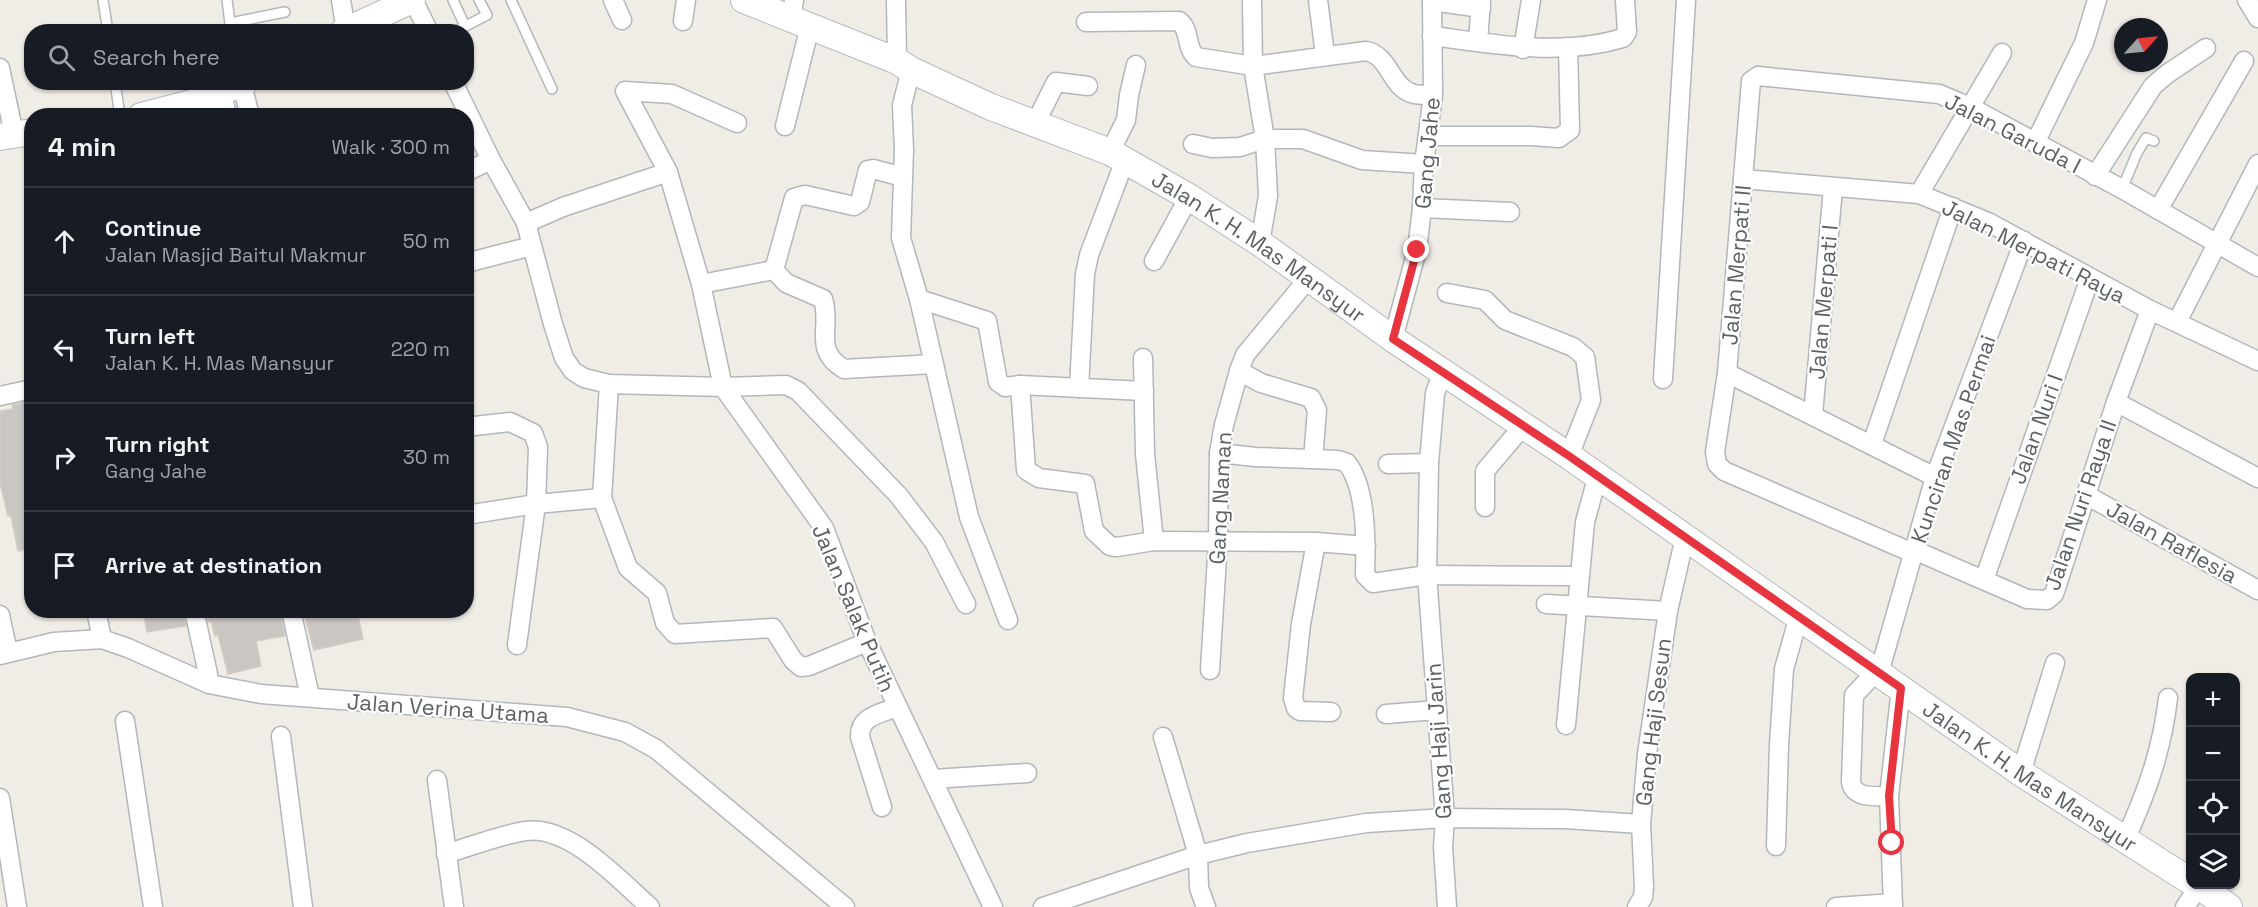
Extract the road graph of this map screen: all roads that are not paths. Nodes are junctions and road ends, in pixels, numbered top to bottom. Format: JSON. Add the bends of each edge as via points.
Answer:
{"nodes":[{"id":1,"x":103,"y":0,"type":"edge"},
{"id":2,"x":227,"y":0,"type":"edge"},
{"id":3,"x":341,"y":0,"type":"edge"},
{"id":4,"x":413,"y":0,"type":"edge"},
{"id":5,"x":453,"y":0,"type":"edge"},
{"id":6,"x":479,"y":0,"type":"edge"},
{"id":7,"x":512,"y":0,"type":"edge"},
{"id":8,"x":613,"y":0,"type":"edge"},
{"id":9,"x":686,"y":0,"type":"edge"},
{"id":10,"x":744,"y":0,"type":"edge"},
{"id":11,"x":896,"y":0,"type":"edge"},
{"id":12,"x":1252,"y":0,"type":"edge"},
{"id":13,"x":1317,"y":0,"type":"edge"},
{"id":14,"x":1432,"y":0,"type":"edge"},
{"id":15,"x":1531,"y":0,"type":"edge"},
{"id":16,"x":1625,"y":0,"type":"edge"},
{"id":17,"x":1686,"y":0,"type":"edge"},
{"id":18,"x":2097,"y":0,"type":"edge"},
{"id":19,"x":2247,"y":0,"type":"edge"},
{"id":20,"x":1481,"y":4,"type":"edge"},
{"id":21,"x":285,"y":12,"type":"dead end"},
{"id":22,"x":798,"y":15,"type":"edge"},
{"id":23,"x":2258,"y":18,"type":"edge"},
{"id":24,"x":622,"y":20,"type":"dead end"},
{"id":25,"x":683,"y":21,"type":"dead end"},
{"id":26,"x":1086,"y":22,"type":"dead end"},
{"id":27,"x":107,"y":24,"type":"edge"},
{"id":28,"x":230,"y":24,"type":"edge"},
{"id":29,"x":241,"y":24,"type":"edge"},
{"id":30,"x":344,"y":24,"type":"edge"},
{"id":31,"x":360,"y":24,"type":"edge"},
{"id":32,"x":425,"y":24,"type":"edge"},
{"id":33,"x":464,"y":24,"type":"edge"},
{"id":34,"x":469,"y":24,"type":"edge"},
{"id":35,"x":1432,"y":36,"type":"junction"},
{"id":36,"x":1478,"y":42,"type":"junction"},
{"id":37,"x":1568,"y":47,"type":"junction"},
{"id":38,"x":2206,"y":48,"type":"dead end"},
{"id":39,"x":1522,"y":49,"type":"junction"},
{"id":40,"x":2002,"y":53,"type":"dead end"},
{"id":41,"x":1325,"y":55,"type":"junction"},
{"id":42,"x":2244,"y":61,"type":"dead end"},
{"id":43,"x":904,"y":65,"type":"junction"},
{"id":44,"x":1136,"y":65,"type":"dead end"},
{"id":45,"x":1253,"y":66,"type":"junction"},
{"id":46,"x":0,"y":68,"type":"edge"},
{"id":47,"x":1754,"y":78,"type":"joint"},
{"id":48,"x":1088,"y":86,"type":"dead end"},
{"id":49,"x":552,"y":89,"type":"dead end"},
{"id":50,"x":117,"y":90,"type":"edge"},
{"id":51,"x":457,"y":90,"type":"edge"},
{"id":52,"x":236,"y":91,"type":"edge"},
{"id":53,"x":1433,"y":95,"type":"junction"},
{"id":54,"x":1970,"y":107,"type":"junction"},
{"id":55,"x":119,"y":108,"type":"edge"},
{"id":56,"x":172,"y":108,"type":"edge"},
{"id":57,"x":246,"y":108,"type":"edge"},
{"id":58,"x":466,"y":108,"type":"edge"},
{"id":59,"x":737,"y":123,"type":"dead end"},
{"id":60,"x":1035,"y":124,"type":"junction"},
{"id":61,"x":474,"y":125,"type":"edge"},
{"id":62,"x":785,"y":126,"type":"dead end"},
{"id":63,"x":15,"y":134,"type":"edge"},
{"id":64,"x":1428,"y":136,"type":"junction"},
{"id":65,"x":1265,"y":139,"type":"junction"},
{"id":66,"x":2154,"y":141,"type":"dead end"},
{"id":67,"x":2035,"y":143,"type":"junction"},
{"id":68,"x":1193,"y":144,"type":"dead end"},
{"id":69,"x":1117,"y":156,"type":"junction"},
{"id":70,"x":491,"y":160,"type":"junction"},
{"id":71,"x":1424,"y":164,"type":"junction"},
{"id":72,"x":474,"y":168,"type":"edge"},
{"id":73,"x":668,"y":172,"type":"junction"},
{"id":74,"x":2256,"y":173,"type":"edge"},
{"id":75,"x":2095,"y":176,"type":"junction"},
{"id":76,"x":903,"y":177,"type":"junction"},
{"id":77,"x":1743,"y":179,"type":"junction"},
{"id":78,"x":1833,"y":188,"type":"junction"},
{"id":79,"x":2122,"y":189,"type":"junction"},
{"id":80,"x":1919,"y":194,"type":"junction"},
{"id":81,"x":1189,"y":197,"type":"junction"},
{"id":82,"x":1953,"y":207,"type":"junction"},
{"id":83,"x":1422,"y":208,"type":"junction"},
{"id":84,"x":2158,"y":210,"type":"junction"},
{"id":85,"x":1510,"y":212,"type":"dead end"},
{"id":86,"x":526,"y":223,"type":"junction"},
{"id":87,"x":2024,"y":241,"type":"junction"},
{"id":88,"x":1260,"y":243,"type":"junction"},
{"id":89,"x":2219,"y":244,"type":"junction"},
{"id":90,"x":532,"y":246,"type":"junction"},
{"id":91,"x":474,"y":261,"type":"edge"},
{"id":92,"x":1154,"y":261,"type":"dead end"},
{"id":93,"x":2258,"y":267,"type":"edge"},
{"id":94,"x":774,"y":270,"type":"junction"},
{"id":95,"x":2090,"y":278,"type":"junction"},
{"id":96,"x":1308,"y":279,"type":"junction"},
{"id":97,"x":701,"y":284,"type":"junction"},
{"id":98,"x":1447,"y":293,"type":"dead end"},
{"id":99,"x":918,"y":299,"type":"junction"},
{"id":100,"x":2150,"y":310,"type":"junction"},
{"id":101,"x":2177,"y":322,"type":"junction"},
{"id":102,"x":1393,"y":339,"type":"junction"},
{"id":103,"x":1143,"y":358,"type":"dead end"},
{"id":104,"x":2258,"y":361,"type":"edge"},
{"id":105,"x":934,"y":364,"type":"junction"},
{"id":106,"x":1239,"y":371,"type":"junction"},
{"id":107,"x":1443,"y":372,"type":"junction"},
{"id":108,"x":1727,"y":373,"type":"junction"},
{"id":109,"x":1663,"y":378,"type":"dead end"},
{"id":110,"x":609,"y":384,"type":"junction"},
{"id":111,"x":1020,"y":385,"type":"junction"},
{"id":112,"x":723,"y":387,"type":"junction"},
{"id":113,"x":1079,"y":388,"type":"junction"},
{"id":114,"x":24,"y":390,"type":"edge"},
{"id":115,"x":1144,"y":391,"type":"junction"},
{"id":116,"x":0,"y":396,"type":"edge"},
{"id":117,"x":2116,"y":402,"type":"junction"},
{"id":118,"x":1813,"y":415,"type":"junction"},
{"id":119,"x":474,"y":426,"type":"edge"},
{"id":120,"x":1523,"y":426,"type":"junction"},
{"id":121,"x":1872,"y":444,"type":"junction"},
{"id":122,"x":1715,"y":452,"type":"joint"},
{"id":123,"x":1219,"y":453,"type":"junction"},
{"id":124,"x":1569,"y":456,"type":"junction"},
{"id":125,"x":1313,"y":459,"type":"junction"},
{"id":126,"x":1429,"y":463,"type":"junction"},
{"id":127,"x":1388,"y":464,"type":"dead end"},
{"id":128,"x":1935,"y":477,"type":"junction"},
{"id":129,"x":1600,"y":478,"type":"junction"},
{"id":130,"x":2258,"y":478,"type":"edge"},
{"id":131,"x":2086,"y":495,"type":"junction"},
{"id":132,"x":602,"y":498,"type":"junction"},
{"id":133,"x":536,"y":504,"type":"junction"},
{"id":134,"x":1485,"y":507,"type":"dead end"},
{"id":135,"x":474,"y":514,"type":"edge"},
{"id":136,"x":1685,"y":537,"type":"junction"},
{"id":137,"x":1154,"y":541,"type":"junction"},
{"id":138,"x":1218,"y":541,"type":"junction"},
{"id":139,"x":1316,"y":542,"type":"junction"},
{"id":140,"x":1366,"y":546,"type":"junction"},
{"id":141,"x":1914,"y":550,"type":"junction"},
{"id":142,"x":1427,"y":575,"type":"junction"},
{"id":143,"x":1579,"y":576,"type":"junction"},
{"id":144,"x":1984,"y":580,"type":"junction"},
{"id":145,"x":2258,"y":590,"type":"edge"},
{"id":146,"x":966,"y":604,"type":"dead end"},
{"id":147,"x":1546,"y":604,"type":"dead end"},
{"id":148,"x":1576,"y":605,"type":"junction"},
{"id":149,"x":1668,"y":611,"type":"junction"},
{"id":150,"x":0,"y":615,"type":"edge"},
{"id":151,"x":1799,"y":616,"type":"junction"},
{"id":152,"x":98,"y":618,"type":"edge"},
{"id":153,"x":196,"y":618,"type":"edge"},
{"id":154,"x":293,"y":618,"type":"edge"},
{"id":155,"x":1008,"y":620,"type":"dead end"},
{"id":156,"x":102,"y":639,"type":"junction"},
{"id":157,"x":867,"y":642,"type":"junction"},
{"id":158,"x":517,"y":645,"type":"dead end"},
{"id":159,"x":4,"y":654,"type":"edge"},
{"id":160,"x":2055,"y":663,"type":"dead end"},
{"id":161,"x":1210,"y":670,"type":"dead end"},
{"id":162,"x":1878,"y":672,"type":"junction"},
{"id":163,"x":209,"y":684,"type":"junction"},
{"id":164,"x":1901,"y":688,"type":"junction"},
{"id":165,"x":310,"y":697,"type":"junction"},
{"id":166,"x":2168,"y":698,"type":"dead end"},
{"id":167,"x":897,"y":707,"type":"junction"},
{"id":168,"x":1437,"y":710,"type":"junction"},
{"id":169,"x":1331,"y":712,"type":"dead end"},
{"id":170,"x":1386,"y":714,"type":"dead end"},
{"id":171,"x":125,"y":721,"type":"dead end"},
{"id":172,"x":1566,"y":725,"type":"dead end"},
{"id":173,"x":281,"y":736,"type":"dead end"},
{"id":174,"x":1163,"y":737,"type":"dead end"},
{"id":175,"x":1027,"y":773,"type":"dead end"},
{"id":176,"x":2021,"y":773,"type":"junction"},
{"id":177,"x":933,"y":779,"type":"junction"},
{"id":178,"x":437,"y":780,"type":"dead end"},
{"id":179,"x":1889,"y":796,"type":"junction"},
{"id":180,"x":0,"y":798,"type":"edge"},
{"id":181,"x":882,"y":807,"type":"dead end"},
{"id":182,"x":1444,"y":818,"type":"junction"},
{"id":183,"x":1641,"y":824,"type":"junction"},
{"id":184,"x":2125,"y":840,"type":"junction"},
{"id":185,"x":1776,"y":846,"type":"dead end"},
{"id":186,"x":446,"y":854,"type":"junction"},
{"id":187,"x":1198,"y":855,"type":"junction"},
{"id":188,"x":2193,"y":890,"type":"edge"},
{"id":189,"x":1893,"y":905,"type":"edge"},
{"id":190,"x":17,"y":907,"type":"edge"},
{"id":191,"x":153,"y":907,"type":"edge"},
{"id":192,"x":303,"y":907,"type":"edge"},
{"id":193,"x":454,"y":907,"type":"edge"},
{"id":194,"x":650,"y":907,"type":"edge"},
{"id":195,"x":845,"y":907,"type":"edge"},
{"id":196,"x":993,"y":907,"type":"edge"},
{"id":197,"x":1043,"y":907,"type":"edge"},
{"id":198,"x":1206,"y":907,"type":"edge"},
{"id":199,"x":1447,"y":907,"type":"edge"},
{"id":200,"x":1637,"y":907,"type":"edge"},
{"id":201,"x":1836,"y":907,"type":"edge"},
{"id":202,"x":2229,"y":907,"type":"edge"}],
"edges":[{"from":1,"to":27,"type":"lane"},
{"from":2,"to":28,"type":"lane"},
{"from":3,"to":30,"type":"street"},
{"from":4,"to":31,"type":"street"},
{"from":4,"to":32,"type":"street"},
{"from":5,"to":33,"type":"lane"},
{"from":6,"to":34,"type":"lane","via":[[487,15]]},
{"from":7,"to":49,"type":"lane"},
{"from":8,"to":24,"type":"street"},
{"from":9,"to":25,"type":"street"},
{"from":10,"to":22,"type":"street","name":"Jalan K. H. Mas Mansyur"},
{"from":11,"to":43,"type":"street"},
{"from":12,"to":45,"type":"street"},
{"from":13,"to":41,"type":"street"},
{"from":14,"to":20,"type":"street"},
{"from":14,"to":35,"type":"street","name":"Gang Jahe"},
{"from":15,"to":39,"type":"street"},
{"from":16,"to":37,"type":"street","via":[[1627,32],[1623,38]]},
{"from":17,"to":109,"type":"street"},
{"from":18,"to":67,"type":"street","via":[[2084,43]]},
{"from":19,"to":23,"type":"street"},
{"from":20,"to":36,"type":"street"},
{"from":21,"to":29,"type":"lane"},
{"from":22,"to":43,"type":"street","name":"Jalan K. H. Mas Mansyur"},
{"from":22,"to":62,"type":"street"},
{"from":26,"to":45,"type":"street","via":[[1179,21],[1196,57]]},
{"from":35,"to":36,"type":"street"},
{"from":35,"to":53,"type":"street","name":"Gang Jahe"},
{"from":36,"to":39,"type":"street"},
{"from":37,"to":39,"type":"street"},
{"from":37,"to":64,"type":"street","via":[[1570,130],[1559,138]]},
{"from":38,"to":75,"type":"street","via":[[2153,86]]},
{"from":40,"to":54,"type":"street"},
{"from":41,"to":45,"type":"street"},
{"from":41,"to":53,"type":"street","via":[[1374,52],[1400,86],[1412,94]]},
{"from":42,"to":84,"type":"street"},
{"from":43,"to":60,"type":"street","name":"Jalan K. H. Mas Mansyur"},
{"from":43,"to":76,"type":"street"},
{"from":44,"to":69,"type":"street"},
{"from":45,"to":65,"type":"street"},
{"from":46,"to":63,"type":"street"},
{"from":47,"to":54,"type":"street","name":"Jalan Garuda I","via":[[1938,94]]},
{"from":47,"to":77,"type":"street","name":"Jalan Merpati II"},
{"from":48,"to":60,"type":"street","via":[[1056,82]]},
{"from":50,"to":55,"type":"lane"},
{"from":51,"to":58,"type":"street"},
{"from":52,"to":56,"type":"street"},
{"from":52,"to":57,"type":"street"},
{"from":53,"to":64,"type":"street","name":"Gang Jahe"},
{"from":54,"to":67,"type":"street","name":"Jalan Garuda I"},
{"from":54,"to":80,"type":"street"},
{"from":59,"to":73,"type":"street","via":[[672,94],[625,91]]},
{"from":60,"to":69,"type":"street","name":"Jalan K. H. Mas Mansyur"},
{"from":61,"to":70,"type":"street"},
{"from":64,"to":71,"type":"street","name":"Gang Jahe"},
{"from":65,"to":68,"type":"street","via":[[1240,147]]},
{"from":65,"to":71,"type":"street","via":[[1303,139],[1362,160]]},
{"from":65,"to":88,"type":"street","via":[[1268,196]]},
{"from":66,"to":79,"type":"lane","via":[[2146,138]]},
{"from":67,"to":75,"type":"street","name":"Jalan Garuda I"},
{"from":69,"to":81,"type":"street","name":"Jalan K. H. Mas Mansyur"},
{"from":69,"to":113,"type":"street","via":[[1085,274]]},
{"from":70,"to":72,"type":"street"},
{"from":70,"to":86,"type":"street"},
{"from":71,"to":83,"type":"street","name":"Gang Jahe"},
{"from":73,"to":86,"type":"street"},
{"from":73,"to":97,"type":"street"},
{"from":74,"to":89,"type":"street"},
{"from":75,"to":79,"type":"street","name":"Jalan Garuda I"},
{"from":76,"to":94,"type":"street","via":[[868,170],[860,202],[854,206],[805,195],[794,198]]},
{"from":76,"to":99,"type":"street","via":[[901,238]]},
{"from":77,"to":78,"type":"street","name":"Jalan Merpati Raya"},
{"from":77,"to":108,"type":"street","name":"Jalan Merpati II"},
{"from":78,"to":80,"type":"street","name":"Jalan Merpati Raya"},
{"from":78,"to":118,"type":"street","name":"Jalan Merpati I"},
{"from":79,"to":84,"type":"street","name":"Jalan Garuda I"},
{"from":80,"to":82,"type":"street","name":"Jalan Merpati Raya"},
{"from":81,"to":88,"type":"street","name":"Jalan K. H. Mas Mansyur"},
{"from":81,"to":92,"type":"street"},
{"from":82,"to":87,"type":"street","name":"Jalan Merpati Raya"},
{"from":82,"to":121,"type":"street"},
{"from":83,"to":85,"type":"street"},
{"from":83,"to":102,"type":"street","name":"Gang Jahe","via":[[1417,250]]},
{"from":84,"to":89,"type":"street","name":"Jalan Garuda I"},
{"from":86,"to":90,"type":"street"},
{"from":87,"to":95,"type":"street","name":"Jalan Merpati Raya"},
{"from":87,"to":128,"type":"street","name":"Kunciran Mas Permai"},
{"from":88,"to":96,"type":"street","name":"Jalan K. H. Mas Mansyur"},
{"from":89,"to":93,"type":"street","name":"Jalan Garuda I"},
{"from":89,"to":101,"type":"street"},
{"from":90,"to":91,"type":"street"},
{"from":90,"to":110,"type":"street","via":[[564,358],[584,378]]},
{"from":94,"to":97,"type":"street"},
{"from":94,"to":105,"type":"street","via":[[786,283],[823,299],[825,348],[832,362],[844,369]]},
{"from":95,"to":100,"type":"street","name":"Jalan Merpati Raya"},
{"from":95,"to":144,"type":"street","name":"Jalan Nuri I"},
{"from":96,"to":102,"type":"street","name":"Jalan K. H. Mas Mansyur"},
{"from":96,"to":106,"type":"street","name":"Gang Naman","via":[[1245,355]]},
{"from":97,"to":112,"type":"street"},
{"from":98,"to":124,"type":"street","via":[[1485,300],[1505,320],[1573,347],[1585,357],[1591,400]]},
{"from":99,"to":105,"type":"street"},
{"from":99,"to":111,"type":"street","via":[[987,321],[998,382],[1005,387]]},
{"from":100,"to":101,"type":"street","name":"Jalan Merpati Raya"},
{"from":100,"to":117,"type":"street","name":"Jalan Nuri Raya II"},
{"from":101,"to":104,"type":"street","name":"Jalan Merpati Raya"},
{"from":102,"to":107,"type":"street","name":"Jalan K. H. Mas Mansyur"},
{"from":103,"to":115,"type":"street"},
{"from":105,"to":155,"type":"street","via":[[969,517]]},
{"from":106,"to":123,"type":"street","name":"Gang Naman"},
{"from":106,"to":125,"type":"street","via":[[1261,383],[1311,398],[1317,410]]},
{"from":107,"to":120,"type":"street","name":"Jalan K. H. Mas Mansyur"},
{"from":107,"to":126,"type":"street","name":"Gang Haji Jarin","via":[[1435,393]]},
{"from":108,"to":118,"type":"street"},
{"from":108,"to":122,"type":"street","name":"Jalan Merpati II"},
{"from":110,"to":112,"type":"street"},
{"from":110,"to":132,"type":"street"},
{"from":111,"to":113,"type":"street"},
{"from":111,"to":137,"type":"street","via":[[1026,470],[1039,478],[1085,484],[1094,531],[1110,546]]},
{"from":112,"to":146,"type":"street","via":[[786,385],[798,391],[899,496],[934,543]]},
{"from":112,"to":157,"type":"street","name":"Jalan Salak Putih","via":[[824,528]]},
{"from":113,"to":115,"type":"street"},
{"from":114,"to":116,"type":"street"},
{"from":115,"to":137,"type":"street","via":[[1145,454]]},
{"from":117,"to":130,"type":"street"},
{"from":117,"to":131,"type":"street","name":"Jalan Nuri Raya II"},
{"from":118,"to":121,"type":"street"},
{"from":119,"to":133,"type":"street","via":[[510,423],[533,433],[538,447]]},
{"from":120,"to":124,"type":"street","name":"Jalan K. H. Mas Mansyur"},
{"from":120,"to":134,"type":"street","via":[[1485,471]]},
{"from":121,"to":128,"type":"street"},
{"from":122,"to":141,"type":"street","name":"Jalan Nuri Raya II","via":[[1717,464],[1738,478],[1906,550]]},
{"from":123,"to":125,"type":"street"},
{"from":123,"to":138,"type":"street","name":"Gang Naman"},
{"from":124,"to":129,"type":"street","name":"Jalan K. H. Mas Mansyur"},
{"from":125,"to":140,"type":"street","via":[[1338,460],[1347,463],[1352,471]]},
{"from":126,"to":127,"type":"street"},
{"from":126,"to":142,"type":"street","name":"Gang Haji Jarin"},
{"from":128,"to":141,"type":"street","name":"Kunciran Mas Permai"},
{"from":129,"to":136,"type":"street","name":"Jalan K. H. Mas Mansyur"},
{"from":129,"to":143,"type":"street","via":[[1585,522]]},
{"from":131,"to":144,"type":"street","name":"Jalan Nuri Raya II","via":[[2054,594],[2047,600],[2027,599]]},
{"from":131,"to":145,"type":"street","name":"Jalan Raflesia"},
{"from":132,"to":133,"type":"street"},
{"from":132,"to":157,"type":"street","via":[[628,568],[657,592],[665,623],[675,634],[773,628],[792,660],[801,667]]},
{"from":133,"to":135,"type":"street"},
{"from":133,"to":158,"type":"street"},
{"from":136,"to":149,"type":"street","name":"Gang Haji Sesun"},
{"from":136,"to":151,"type":"street","name":"Jalan K. H. Mas Mansyur"},
{"from":137,"to":138,"type":"street"},
{"from":138,"to":139,"type":"street"},
{"from":138,"to":161,"type":"street","name":"Gang Naman"},
{"from":139,"to":140,"type":"street"},
{"from":139,"to":169,"type":"street","via":[[1300,624],[1293,698],[1300,711]]},
{"from":140,"to":142,"type":"street","via":[[1365,575],[1370,582]]},
{"from":141,"to":144,"type":"street","name":"Jalan Nuri Raya II"},
{"from":141,"to":162,"type":"street","name":"Kunciran Mas Permai"},
{"from":142,"to":143,"type":"street"},
{"from":142,"to":168,"type":"street","name":"Gang Haji Jarin"},
{"from":143,"to":148,"type":"street"},
{"from":147,"to":148,"type":"street"},
{"from":148,"to":149,"type":"street"},
{"from":148,"to":172,"type":"street"},
{"from":149,"to":183,"type":"street","name":"Gang Haji Sesun"},
{"from":150,"to":159,"type":"street"},
{"from":151,"to":162,"type":"street","name":"Jalan K. H. Mas Mansyur"},
{"from":151,"to":185,"type":"street","via":[[1784,669]]},
{"from":152,"to":156,"type":"street"},
{"from":153,"to":163,"type":"street"},
{"from":154,"to":165,"type":"street"},
{"from":156,"to":159,"type":"street","name":"Jalan Verina Utama","via":[[54,642]]},
{"from":156,"to":163,"type":"street","name":"Jalan Verina Utama"},
{"from":157,"to":167,"type":"street","name":"Jalan Salak Putih"},
{"from":160,"to":176,"type":"street"},
{"from":162,"to":164,"type":"street","name":"Jalan K. H. Mas Mansyur"},
{"from":162,"to":179,"type":"street","via":[[1854,695],[1851,782],[1858,794]]},
{"from":163,"to":165,"type":"street","name":"Jalan Verina Utama","via":[[261,694]]},
{"from":164,"to":176,"type":"street","name":"Jalan K. H. Mas Mansyur"},
{"from":164,"to":179,"type":"street"},
{"from":165,"to":195,"type":"street","name":"Jalan Verina Utama","via":[[567,717],[625,732],[656,749]]},
{"from":166,"to":184,"type":"street","via":[[2159,754]]},
{"from":167,"to":177,"type":"street","name":"Jalan Salak Putih"},
{"from":167,"to":181,"type":"street","via":[[865,720],[859,729]]},
{"from":168,"to":170,"type":"street"},
{"from":168,"to":182,"type":"street","name":"Gang Haji Jarin"},
{"from":171,"to":191,"type":"street"},
{"from":173,"to":192,"type":"street"},
{"from":174,"to":187,"type":"street"},
{"from":175,"to":177,"type":"street"},
{"from":176,"to":184,"type":"street","name":"Jalan K. H. Mas Mansyur"},
{"from":177,"to":196,"type":"street","name":"Jalan Salak Putih"},
{"from":178,"to":186,"type":"street"},
{"from":179,"to":189,"type":"street"},
{"from":180,"to":190,"type":"street"},
{"from":182,"to":183,"type":"street"},
{"from":182,"to":187,"type":"street","via":[[1366,824]]},
{"from":182,"to":199,"type":"street","name":"Gang Haji Jarin"},
{"from":183,"to":200,"type":"street","name":"Gang Haji Sesun","via":[[1644,887]]},
{"from":184,"to":188,"type":"street","name":"Jalan K. H. Mas Mansyur"},
{"from":186,"to":193,"type":"street"},
{"from":186,"to":194,"type":"street","via":[[527,831],[548,832],[588,853]]},
{"from":187,"to":197,"type":"street"},
{"from":187,"to":198,"type":"street","via":[[1199,888]]},
{"from":188,"to":202,"type":"street","name":"Jalan K. H. Mas Mansyur"},
{"from":189,"to":201,"type":"street"}]}
